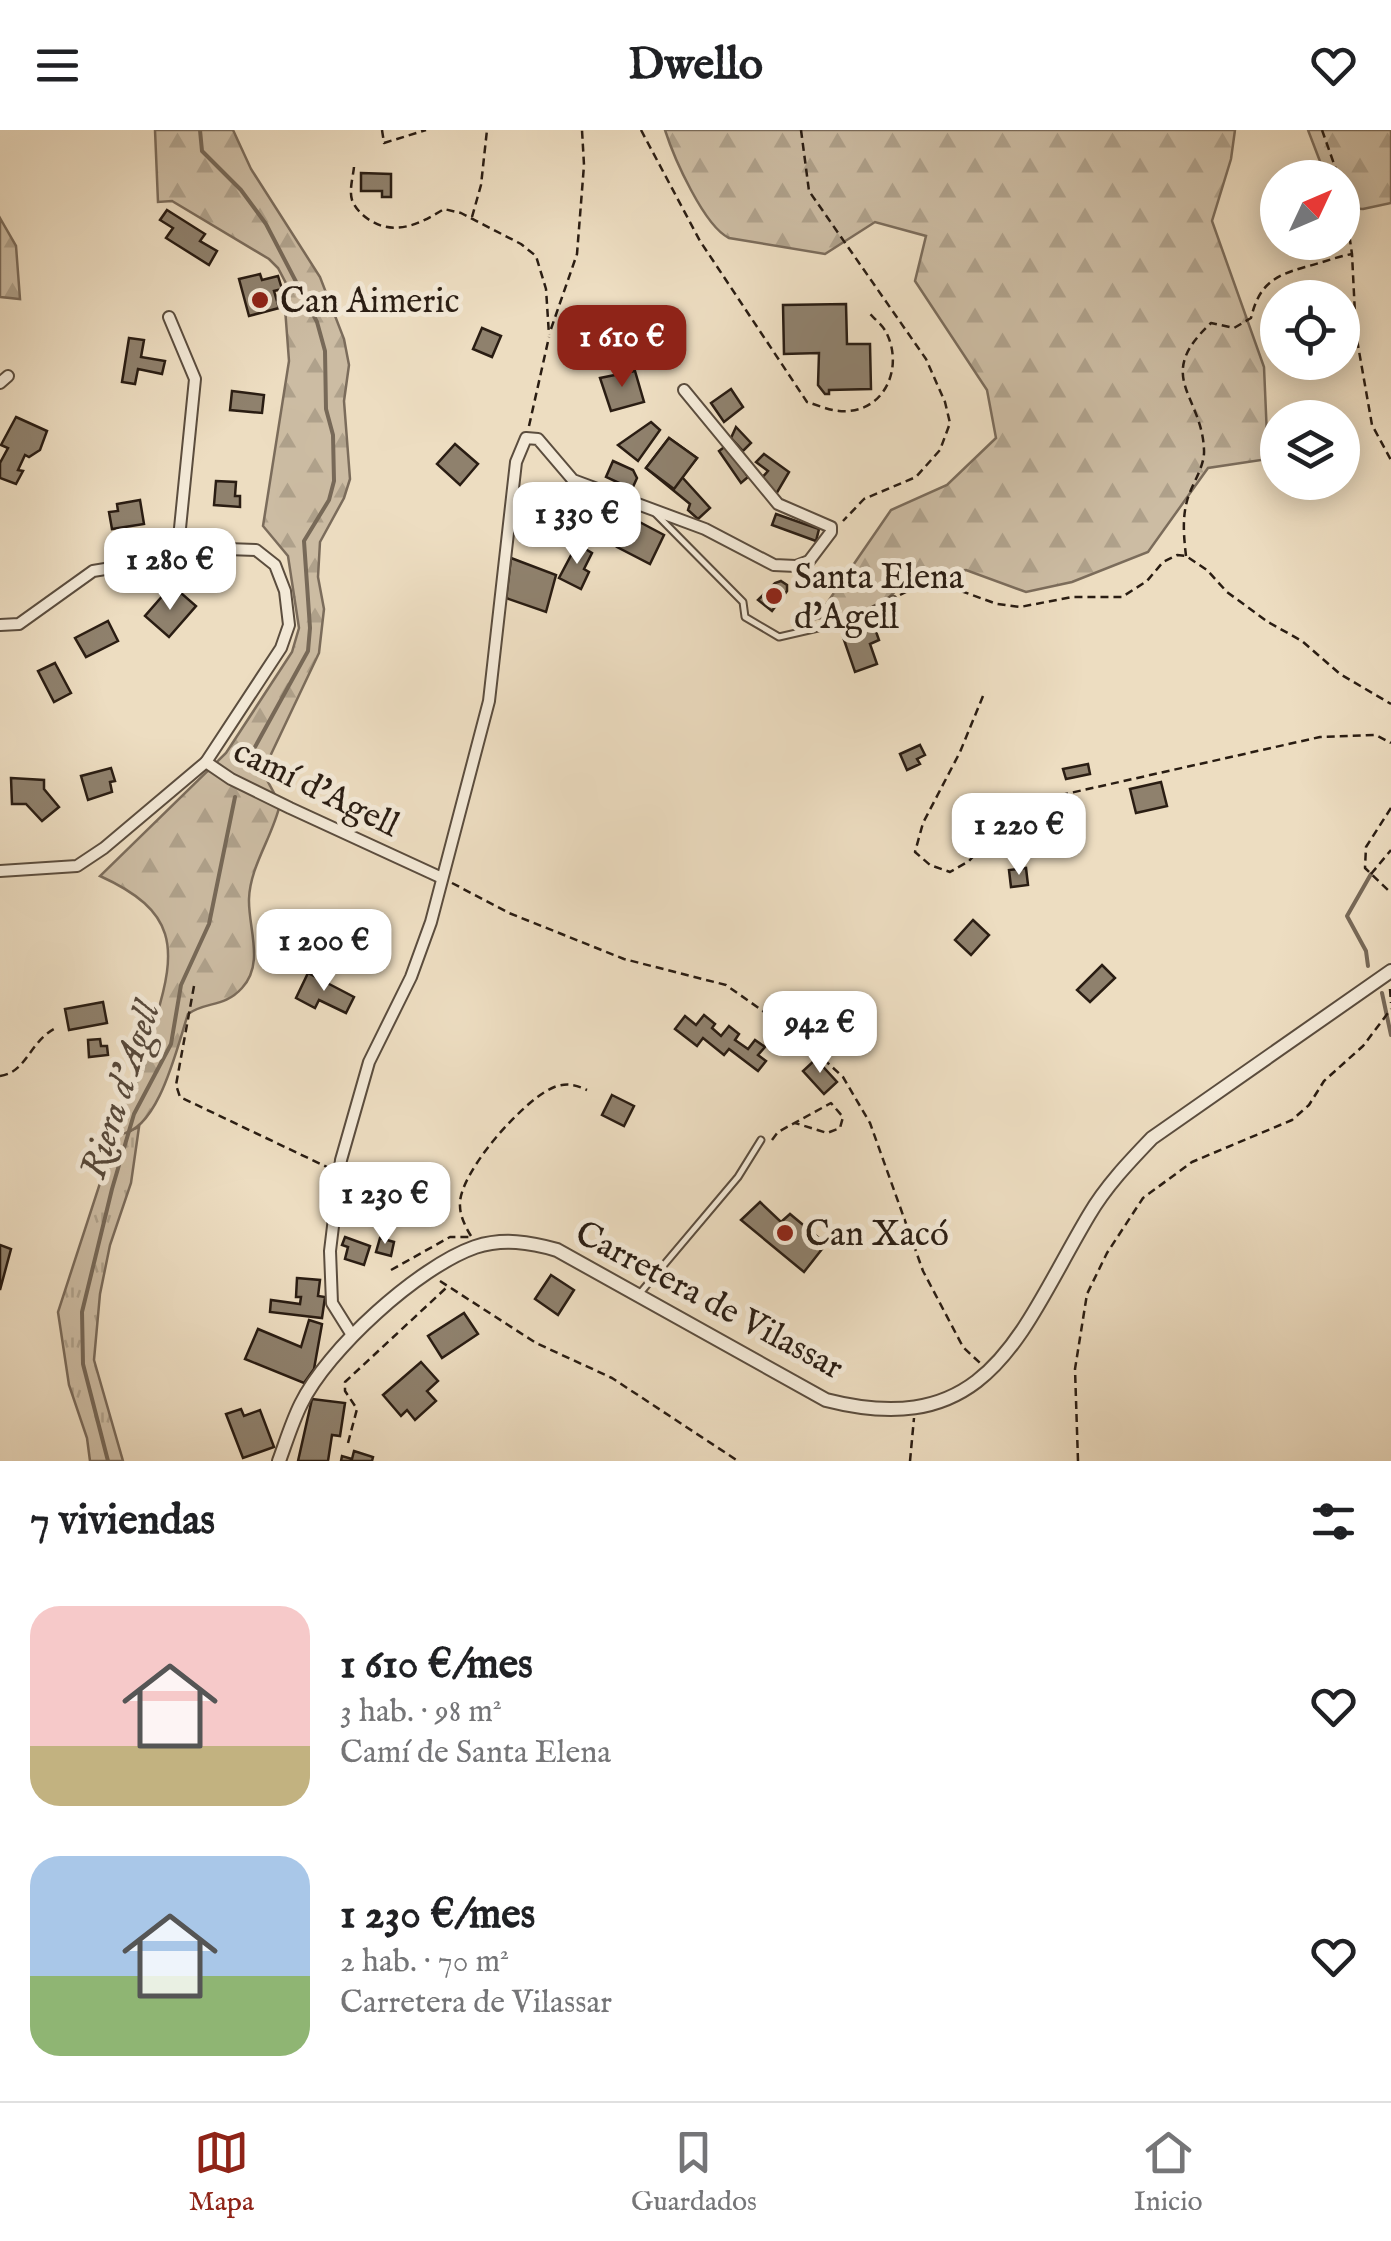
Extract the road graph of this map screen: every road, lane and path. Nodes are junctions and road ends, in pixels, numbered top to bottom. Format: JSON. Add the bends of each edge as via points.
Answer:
{"nodes":[{"id":1,"x":382,"y":130,"type":"edge"},
{"id":2,"x":426,"y":130,"type":"edge"},
{"id":3,"x":487,"y":130,"type":"edge"},
{"id":4,"x":582,"y":130,"type":"edge"},
{"id":5,"x":641,"y":130,"type":"edge"},
{"id":6,"x":801,"y":130,"type":"edge"},
{"id":7,"x":1322,"y":130,"type":"edge"},
{"id":8,"x":1333,"y":160,"type":"edge"},
{"id":9,"x":354,"y":167,"type":"dead end"},
{"id":10,"x":471,"y":218,"type":"junction"},
{"id":11,"x":1329,"y":260,"type":"edge"},
{"id":12,"x":1352,"y":260,"type":"edge"},
{"id":13,"x":870,"y":314,"type":"dead end"},
{"id":14,"x":169,"y":317,"type":"dead end"},
{"id":15,"x":549,"y":335,"type":"junction"},
{"id":16,"x":684,"y":390,"type":"dead end"},
{"id":17,"x":526,"y":438,"type":"junction"},
{"id":18,"x":1391,"y":460,"type":"edge"},
{"id":19,"x":654,"y":512,"type":"junction"},
{"id":20,"x":831,"y":532,"type":"junction"},
{"id":21,"x":1186,"y":556,"type":"junction"},
{"id":22,"x":177,"y":558,"type":"junction"},
{"id":23,"x":894,"y":599,"type":"joint"},
{"id":24,"x":0,"y":625,"type":"edge"},
{"id":25,"x":983,"y":696,"type":"dead end"},
{"id":26,"x":1391,"y":704,"type":"edge"},
{"id":27,"x":1391,"y":744,"type":"edge"},
{"id":28,"x":206,"y":762,"type":"junction"},
{"id":29,"x":1391,"y":808,"type":"edge"},
{"id":30,"x":1391,"y":850,"type":"edge"},
{"id":31,"x":0,"y":871,"type":"edge"},
{"id":32,"x":1371,"y":874,"type":"junction"},
{"id":33,"x":442,"y":878,"type":"junction"},
{"id":34,"x":1391,"y":893,"type":"edge"},
{"id":35,"x":1391,"y":971,"type":"edge"},
{"id":36,"x":194,"y":986,"type":"dead end"},
{"id":37,"x":1391,"y":1009,"type":"edge"},
{"id":38,"x":58,"y":1027,"type":"dead end"},
{"id":39,"x":0,"y":1076,"type":"edge"},
{"id":40,"x":587,"y":1090,"type":"dead end"},
{"id":41,"x":795,"y":1123,"type":"junction"},
{"id":42,"x":760,"y":1140,"type":"dead end"},
{"id":43,"x":770,"y":1142,"type":"dead end"},
{"id":44,"x":340,"y":1173,"type":"junction"},
{"id":45,"x":474,"y":1242,"type":"junction"},
{"id":46,"x":391,"y":1270,"type":"dead end"},
{"id":47,"x":428,"y":1273,"type":"junction"},
{"id":48,"x":448,"y":1286,"type":"junction"},
{"id":49,"x":640,"y":1295,"type":"junction"},
{"id":50,"x":352,"y":1335,"type":"junction"},
{"id":51,"x":988,"y":1372,"type":"junction"},
{"id":52,"x":915,"y":1408,"type":"junction"},
{"id":53,"x":348,"y":1443,"type":"dead end"},
{"id":54,"x":279,"y":1461,"type":"edge"},
{"id":55,"x":738,"y":1461,"type":"edge"},
{"id":56,"x":910,"y":1461,"type":"edge"},
{"id":57,"x":1078,"y":1461,"type":"edge"}],
"edges":[{"from":1,"to":2,"type":"path","via":[[384,142]]},
{"from":3,"to":10,"type":"path"},
{"from":4,"to":15,"type":"path","via":[[576,254]]},
{"from":5,"to":13,"type":"path","via":[[700,241],[807,402],[841,411],[866,406],[884,393],[894,377],[893,362],[886,332]]},
{"from":6,"to":20,"type":"path","via":[[808,191],[926,359],[950,423],[940,450],[916,476],[864,499]]},
{"from":7,"to":8,"type":"path"},
{"from":9,"to":10,"type":"path","via":[[350,197],[377,225],[414,226],[444,208]]},
{"from":10,"to":15,"type":"path","via":[[536,256]]},
{"from":11,"to":21,"type":"path","via":[[1269,280],[1251,318],[1234,328],[1212,323],[1193,340],[1183,388],[1205,452],[1183,522]]},
{"from":12,"to":18,"type":"path","via":[[1356,334],[1372,425]]},
{"from":14,"to":22,"type":"street","via":[[195,379]]},
{"from":15,"to":17,"type":"path"},
{"from":16,"to":20,"type":"street","via":[[778,504]]},
{"from":17,"to":19,"type":"street","via":[[538,439],[574,480]]},
{"from":17,"to":33,"type":"street","via":[[516,462],[489,701]]},
{"from":19,"to":20,"type":"street","via":[[705,529],[774,565],[808,562]]},
{"from":19,"to":23,"type":"lane","via":[[744,602],[744,617],[779,638],[857,619]]},
{"from":21,"to":23,"type":"path","via":[[1163,562],[1122,597],[1020,607],[936,582]]},
{"from":21,"to":26,"type":"path","via":[[1340,674]]},
{"from":22,"to":24,"type":"street","name":"camí d'Agell","via":[[93,571],[20,624]]},
{"from":22,"to":28,"type":"street","name":"camí d'Agell","via":[[256,550],[275,566],[285,591],[289,625],[282,648]]},
{"from":25,"to":27,"type":"path","via":[[915,852],[950,872],[970,861],[1022,804],[1320,737],[1376,735]]},
{"from":28,"to":31,"type":"street","via":[[77,866]]},
{"from":28,"to":33,"type":"street","name":"camí d'Agell"},
{"from":29,"to":32,"type":"path","via":[[1366,847]]},
{"from":30,"to":32,"type":"path"},
{"from":32,"to":34,"type":"path"},
{"from":33,"to":44,"type":"street","via":[[411,977],[369,1062]]},
{"from":33,"to":51,"type":"path","via":[[624,959],[726,985],[808,1045],[843,1077],[870,1123],[923,1271],[963,1348]]},
{"from":35,"to":51,"type":"street","name":"Carretera de Vilassar","via":[[1152,1138],[1091,1211],[1018,1340]]},
{"from":36,"to":44,"type":"path","via":[[176,1084],[180,1096]]},
{"from":37,"to":57,"type":"path","via":[[1292,1120],[1192,1162],[1143,1198],[1087,1294],[1075,1369]]},
{"from":38,"to":39,"type":"path","via":[[43,1034],[22,1065]]},
{"from":40,"to":45,"type":"path","via":[[554,1087],[474,1164],[460,1206]]},
{"from":41,"to":41,"type":"path","via":[[827,1133],[844,1118],[831,1103]]},
{"from":41,"to":43,"type":"path"},
{"from":42,"to":49,"type":"lane"},
{"from":44,"to":50,"type":"street","via":[[330,1251],[332,1303]]},
{"from":45,"to":46,"type":"path","via":[[466,1234],[450,1237]]},
{"from":45,"to":47,"type":"street","name":"Carretera de Vilassar"},
{"from":45,"to":49,"type":"street","name":"Carretera de Vilassar","via":[[531,1242],[557,1250]]},
{"from":47,"to":48,"type":"path"},
{"from":47,"to":50,"type":"street","name":"Carretera de Vilassar"},
{"from":48,"to":53,"type":"path","via":[[345,1382],[357,1409]]},
{"from":48,"to":55,"type":"path","via":[[536,1343],[612,1378]]},
{"from":49,"to":52,"type":"street","name":"Carretera de Vilassar","via":[[826,1400]]},
{"from":50,"to":54,"type":"street","name":"Carretera de Vilassar","via":[[302,1402]]},
{"from":51,"to":52,"type":"street","name":"Carretera de Vilassar","via":[[949,1398]]},
{"from":52,"to":56,"type":"path"}]}
